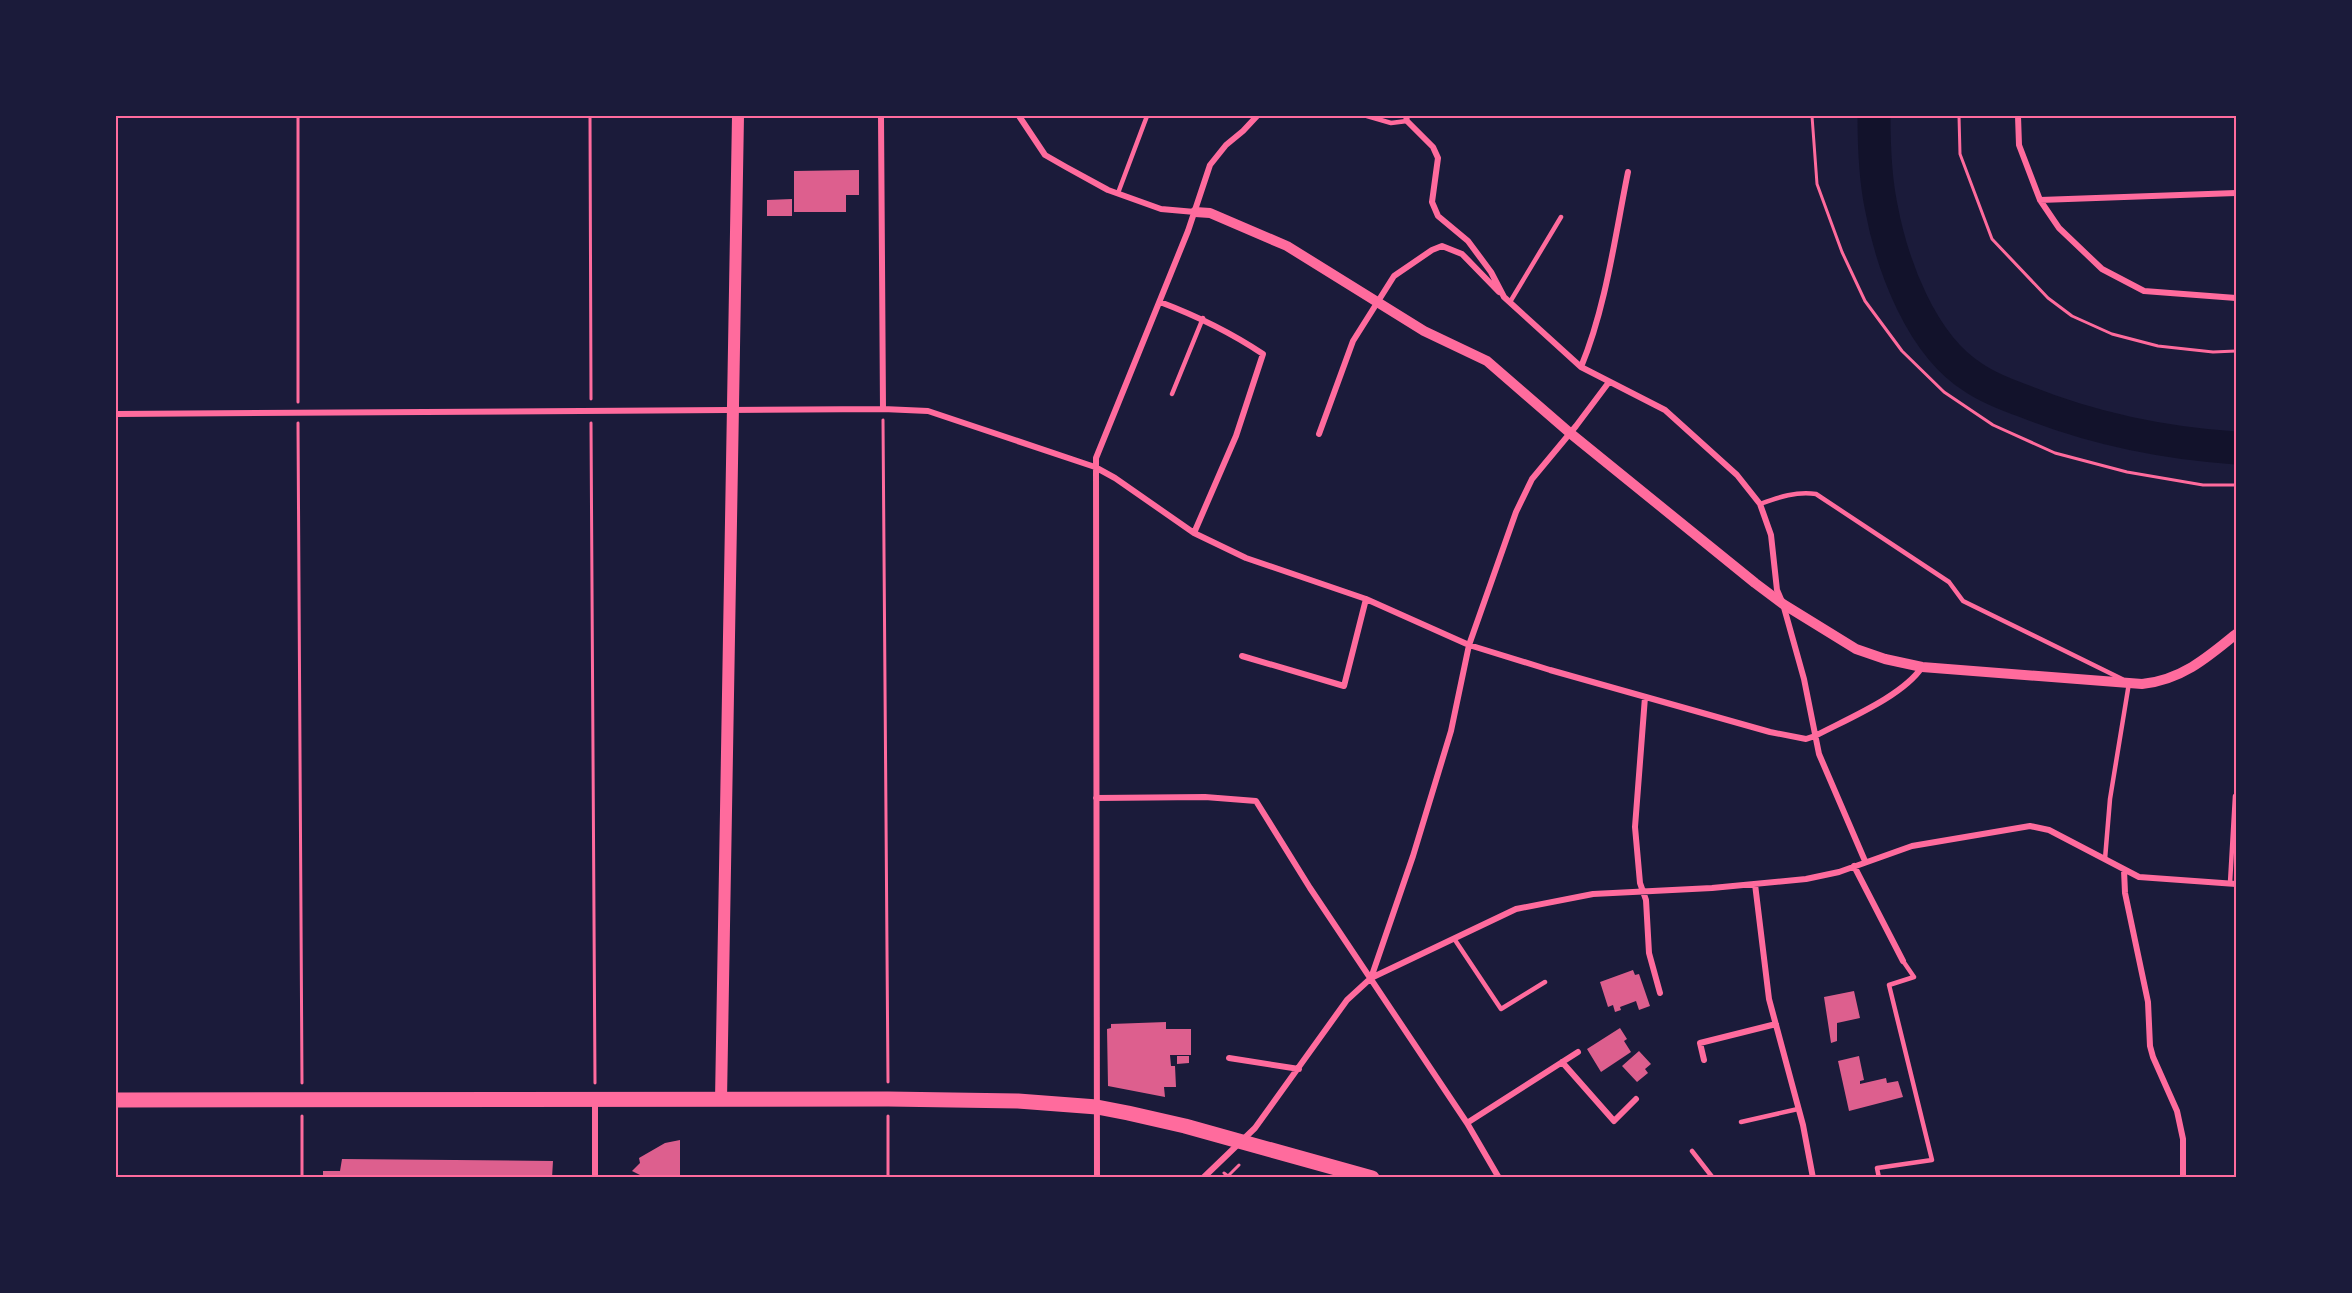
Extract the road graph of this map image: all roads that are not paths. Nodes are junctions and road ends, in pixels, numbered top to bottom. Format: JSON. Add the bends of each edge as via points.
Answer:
{"nodes":[{"id":1,"x":738,"y":116,"type":"edge"},
{"id":2,"x":881,"y":116,"type":"edge"},
{"id":3,"x":1018,"y":116,"type":"edge"},
{"id":4,"x":1146,"y":116,"type":"edge"},
{"id":5,"x":1257,"y":116,"type":"edge"},
{"id":6,"x":1367,"y":116,"type":"edge"},
{"id":7,"x":2018,"y":116,"type":"edge"},
{"id":8,"x":1406,"y":118,"type":"edge"},
{"id":9,"x":1628,"y":172,"type":"dead end"},
{"id":10,"x":1118,"y":193,"type":"junction"},
{"id":11,"x":2236,"y":193,"type":"edge"},
{"id":12,"x":2040,"y":200,"type":"junction"},
{"id":13,"x":1195,"y":212,"type":"junction"},
{"id":14,"x":1561,"y":217,"type":"dead end"},
{"id":15,"x":1504,"y":297,"type":"junction"},
{"id":16,"x":2236,"y":298,"type":"edge"},
{"id":17,"x":1160,"y":302,"type":"junction"},
{"id":18,"x":1378,"y":302,"type":"junction"},
{"id":19,"x":1510,"y":302,"type":"junction"},
{"id":20,"x":1203,"y":318,"type":"junction"},
{"id":21,"x":1581,"y":367,"type":"junction"},
{"id":22,"x":1609,"y":382,"type":"junction"},
{"id":23,"x":1172,"y":394,"type":"dead end"},
{"id":24,"x":883,"y":409,"type":"junction"},
{"id":25,"x":733,"y":411,"type":"junction"},
{"id":26,"x":116,"y":414,"type":"edge"},
{"id":27,"x":1570,"y":433,"type":"junction"},
{"id":28,"x":1319,"y":434,"type":"dead end"},
{"id":29,"x":1095,"y":467,"type":"junction"},
{"id":30,"x":1760,"y":504,"type":"junction"},
{"id":31,"x":1194,"y":533,"type":"junction"},
{"id":32,"x":1366,"y":599,"type":"junction"},
{"id":33,"x":1783,"y":604,"type":"junction"},
{"id":34,"x":2236,"y":634,"type":"edge"},
{"id":35,"x":1469,"y":645,"type":"junction"},
{"id":36,"x":1242,"y":656,"type":"dead end"},
{"id":37,"x":1922,"y":667,"type":"junction"},
{"id":38,"x":2129,"y":684,"type":"junction"},
{"id":39,"x":1645,"y":697,"type":"junction"},
{"id":40,"x":1815,"y":736,"type":"junction"},
{"id":41,"x":2235,"y":796,"type":"dead end"},
{"id":42,"x":1096,"y":798,"type":"junction"},
{"id":43,"x":2105,"y":859,"type":"junction"},
{"id":44,"x":1865,"y":861,"type":"junction"},
{"id":45,"x":1854,"y":866,"type":"junction"},
{"id":46,"x":2124,"y":870,"type":"junction"},
{"id":47,"x":2233,"y":883,"type":"edge"},
{"id":48,"x":1755,"y":884,"type":"junction"},
{"id":49,"x":1643,"y":893,"type":"junction"},
{"id":50,"x":1455,"y":940,"type":"junction"},
{"id":51,"x":1903,"y":961,"type":"joint"},
{"id":52,"x":1371,"y":978,"type":"junction"},
{"id":53,"x":1545,"y":982,"type":"dead end"},
{"id":54,"x":1660,"y":993,"type":"dead end"},
{"id":55,"x":1776,"y":1024,"type":"junction"},
{"id":56,"x":1578,"y":1052,"type":"dead end"},
{"id":57,"x":1229,"y":1058,"type":"dead end"},
{"id":58,"x":1704,"y":1060,"type":"dead end"},
{"id":59,"x":1562,"y":1062,"type":"junction"},
{"id":60,"x":1299,"y":1069,"type":"junction"},
{"id":61,"x":1636,"y":1099,"type":"dead end"},
{"id":62,"x":116,"y":1100,"type":"edge"},
{"id":63,"x":595,"y":1100,"type":"junction"},
{"id":64,"x":721,"y":1100,"type":"junction"},
{"id":65,"x":1097,"y":1107,"type":"junction"},
{"id":66,"x":1798,"y":1109,"type":"junction"},
{"id":67,"x":1742,"y":1122,"type":"dead end"},
{"id":68,"x":1467,"y":1123,"type":"junction"},
{"id":69,"x":1239,"y":1141,"type":"junction"},
{"id":70,"x":1692,"y":1151,"type":"dead end"},
{"id":71,"x":1368,"y":1177,"type":"edge"},
{"id":72,"x":595,"y":1178,"type":"edge"},
{"id":73,"x":1097,"y":1178,"type":"edge"},
{"id":74,"x":1203,"y":1178,"type":"edge"},
{"id":75,"x":1499,"y":1178,"type":"edge"},
{"id":76,"x":1713,"y":1178,"type":"edge"},
{"id":77,"x":1813,"y":1178,"type":"edge"},
{"id":78,"x":1879,"y":1178,"type":"edge"},
{"id":79,"x":2183,"y":1178,"type":"edge"}],
"edges":[{"from":1,"to":25,"type":"main road"},
{"from":2,"to":24,"type":"street"},
{"from":3,"to":10,"type":"street","via":[[1045,155]]},
{"from":4,"to":10,"type":"lane"},
{"from":5,"to":13,"type":"street","via":[[1214,158]]},
{"from":6,"to":8,"type":"lane","via":[[1390,123]]},
{"from":7,"to":12,"type":"street","via":[[2019,145]]},
{"from":8,"to":15,"type":"street","via":[[1433,147],[1438,159],[1432,202],[1438,216],[1468,241]]},
{"from":9,"to":21,"type":"street","via":[[1610,264]]},
{"from":10,"to":13,"type":"street","via":[[1161,209]]},
{"from":11,"to":12,"type":"street"},
{"from":12,"to":16,"type":"street","via":[[2059,228],[2102,269],[2144,291]]},
{"from":13,"to":17,"type":"street"},
{"from":13,"to":18,"type":"street","via":[[1210,213],[1287,246]]},
{"from":14,"to":19,"type":"lane"},
{"from":15,"to":18,"type":"street","via":[[1462,254],[1443,246],[1394,276]]},
{"from":15,"to":19,"type":"street"},
{"from":17,"to":20,"type":"street"},
{"from":17,"to":29,"type":"street"},
{"from":18,"to":27,"type":"street","via":[[1424,331],[1487,361]]},
{"from":18,"to":28,"type":"street","via":[[1353,341]]},
{"from":19,"to":21,"type":"street"},
{"from":20,"to":23,"type":"lane"},
{"from":20,"to":31,"type":"street","via":[[1263,354],[1236,436]]},
{"from":21,"to":22,"type":"street"},
{"from":22,"to":27,"type":"street"},
{"from":22,"to":30,"type":"street","via":[[1665,410],[1737,475]]},
{"from":24,"to":25,"type":"street"},
{"from":24,"to":29,"type":"street","via":[[928,411]]},
{"from":25,"to":26,"type":"street"},
{"from":25,"to":64,"type":"main road"},
{"from":27,"to":33,"type":"street"},
{"from":27,"to":35,"type":"street","via":[[1527,488]]},
{"from":29,"to":31,"type":"street"},
{"from":29,"to":42,"type":"street"},
{"from":30,"to":33,"type":"street","via":[[1771,535],[1777,590]]},
{"from":30,"to":38,"type":"lane","via":[[1793,494],[1816,494],[1949,582],[1964,601]]},
{"from":31,"to":32,"type":"street","via":[[1246,558]]},
{"from":32,"to":35,"type":"street"},
{"from":32,"to":36,"type":"street","via":[[1344,686]]},
{"from":33,"to":37,"type":"street","via":[[1856,649]]},
{"from":33,"to":40,"type":"street"},
{"from":34,"to":38,"type":"street","via":[[2175,677],[2157,683]]},
{"from":35,"to":39,"type":"street"},
{"from":35,"to":52,"type":"street","via":[[1451,731]]},
{"from":37,"to":38,"type":"street"},
{"from":37,"to":40,"type":"street","via":[[1897,692]]},
{"from":38,"to":43,"type":"lane","via":[[2110,799]]},
{"from":39,"to":40,"type":"street","via":[[1770,732],[1806,739]]},
{"from":39,"to":49,"type":"street","via":[[1635,827]]},
{"from":40,"to":44,"type":"street"},
{"from":41,"to":47,"type":"lane"},
{"from":42,"to":52,"type":"street","via":[[1205,796],[1256,801]]},
{"from":42,"to":65,"type":"street"},
{"from":43,"to":44,"type":"street","via":[[2049,830],[2030,826],[1912,846]]},
{"from":43,"to":46,"type":"street"},
{"from":44,"to":45,"type":"street"},
{"from":45,"to":48,"type":"street","via":[[1806,879]]},
{"from":45,"to":51,"type":"street"},
{"from":46,"to":47,"type":"street","via":[[2139,877]]},
{"from":46,"to":79,"type":"street","via":[[2148,1002],[2150,1046],[2177,1111],[2183,1139]]},
{"from":48,"to":49,"type":"street"},
{"from":48,"to":55,"type":"street","via":[[1769,999]]},
{"from":49,"to":50,"type":"street","via":[[1593,894],[1516,909]]},
{"from":49,"to":54,"type":"street","via":[[1649,953]]},
{"from":50,"to":52,"type":"street"},
{"from":50,"to":53,"type":"lane","via":[[1500,1009]]},
{"from":51,"to":78,"type":"lane","via":[[1914,977],[1889,985],[1932,1160],[1877,1167]]},
{"from":52,"to":60,"type":"street","via":[[1347,1000]]},
{"from":52,"to":68,"type":"street"},
{"from":55,"to":58,"type":"street","via":[[1700,1043]]},
{"from":55,"to":66,"type":"street"},
{"from":56,"to":59,"type":"street"},
{"from":57,"to":60,"type":"street"},
{"from":59,"to":61,"type":"street","via":[[1614,1121]]},
{"from":59,"to":68,"type":"street"},
{"from":60,"to":69,"type":"street","via":[[1255,1128]]},
{"from":62,"to":63,"type":"main road"},
{"from":63,"to":64,"type":"main road"},
{"from":63,"to":72,"type":"street"},
{"from":64,"to":65,"type":"main road","via":[[1018,1101]]},
{"from":65,"to":69,"type":"main road"},
{"from":65,"to":73,"type":"street"},
{"from":66,"to":67,"type":"lane"},
{"from":66,"to":77,"type":"street"},
{"from":68,"to":75,"type":"street"},
{"from":69,"to":71,"type":"main road"},
{"from":69,"to":74,"type":"street"},
{"from":70,"to":76,"type":"lane"}]}
